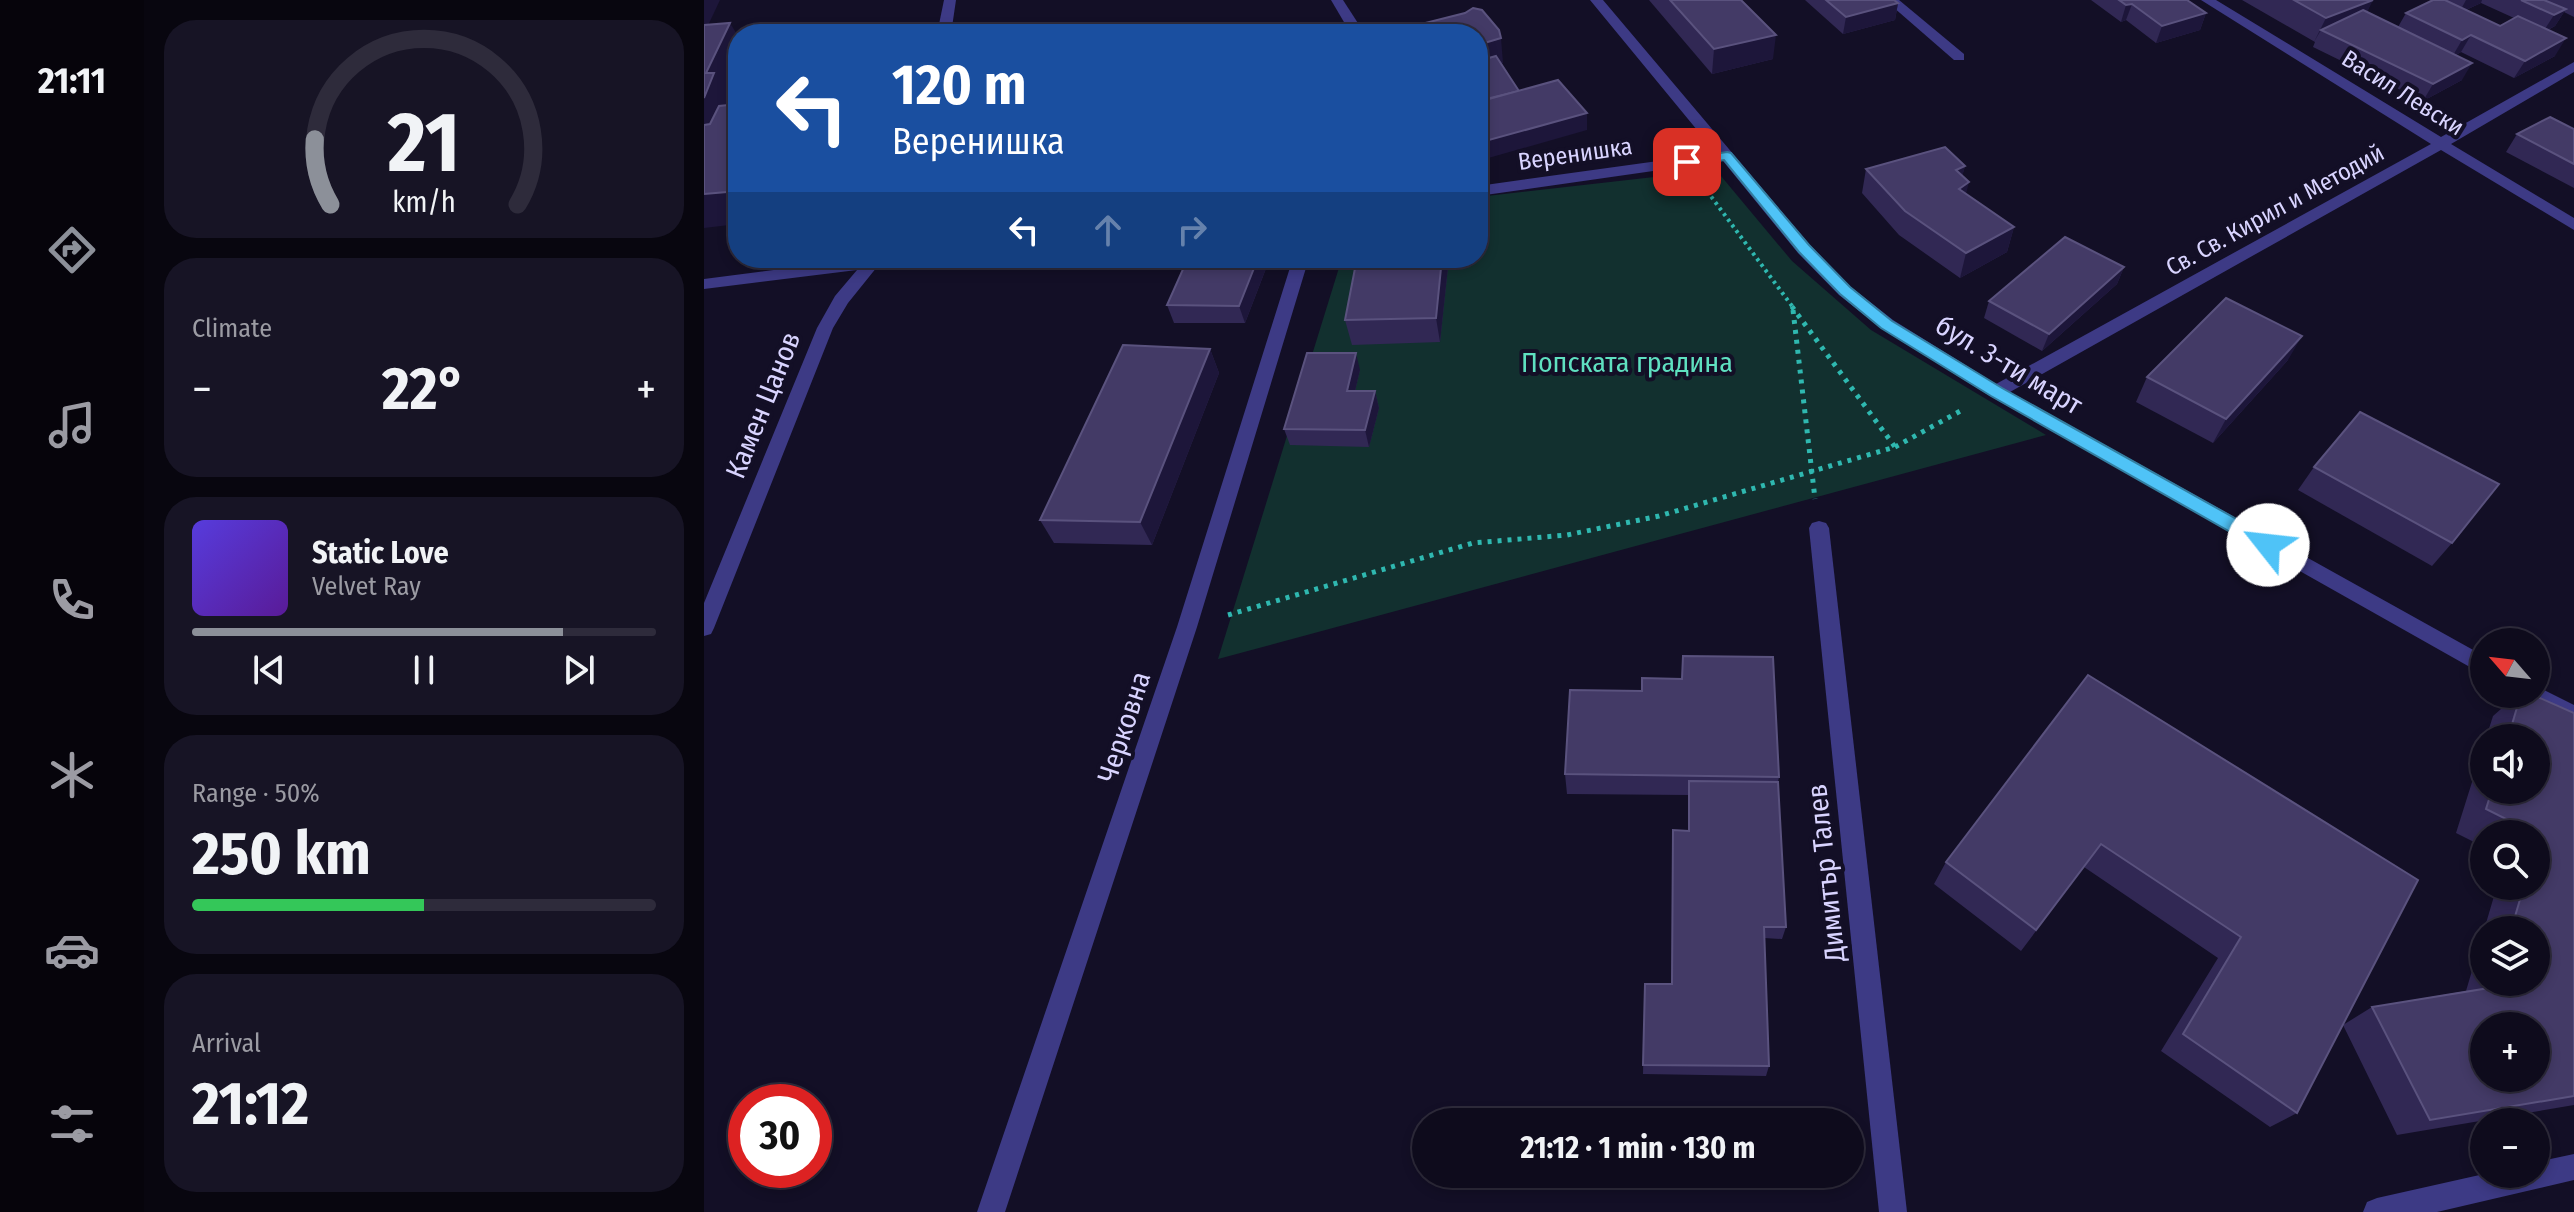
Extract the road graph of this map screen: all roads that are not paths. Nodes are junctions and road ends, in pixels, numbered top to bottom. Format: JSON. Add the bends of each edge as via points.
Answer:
{"nodes":[{"id":1,"x":950,"y":0,"type":"edge"},
{"id":2,"x":1337,"y":0,"type":"edge"},
{"id":3,"x":1596,"y":0,"type":"edge"},
{"id":4,"x":1891,"y":0,"type":"edge"},
{"id":5,"x":2207,"y":0,"type":"edge"},
{"id":6,"x":946,"y":24,"type":"edge"},
{"id":7,"x":1352,"y":24,"type":"edge"},
{"id":8,"x":1959,"y":57,"type":"dead end"},
{"id":9,"x":2574,"y":66,"type":"edge"},
{"id":10,"x":2441,"y":145,"type":"junction"},
{"id":11,"x":1727,"y":156,"type":"junction"},
{"id":12,"x":1488,"y":190,"type":"edge"},
{"id":13,"x":2574,"y":225,"type":"edge"},
{"id":14,"x":818,"y":268,"type":"edge"},
{"id":15,"x":868,"y":268,"type":"edge"},
{"id":16,"x":1298,"y":268,"type":"edge"},
{"id":17,"x":704,"y":284,"type":"edge"},
{"id":18,"x":1996,"y":392,"type":"junction"},
{"id":19,"x":1819,"y":528,"type":"road end"},
{"id":20,"x":704,"y":628,"type":"edge"},
{"id":21,"x":2470,"y":658,"type":"edge"},
{"id":22,"x":2550,"y":703,"type":"edge"},
{"id":23,"x":2574,"y":716,"type":"edge"},
{"id":24,"x":2574,"y":1167,"type":"edge"},
{"id":25,"x":991,"y":1212,"type":"edge"},
{"id":26,"x":1893,"y":1212,"type":"edge"},
{"id":27,"x":2377,"y":1212,"type":"edge"}],
"edges":[{"from":1,"to":6,"type":"street"},
{"from":2,"to":7,"type":"street"},
{"from":3,"to":11,"type":"street","name":"бул. 3-ти март"},
{"from":4,"to":8,"type":"street"},
{"from":5,"to":10,"type":"street","name":"Васил Левски"},
{"from":9,"to":10,"type":"street","name":"Св. Св. Кирил и Методий"},
{"from":10,"to":13,"type":"street","name":"Васил Левски"},
{"from":10,"to":18,"type":"street","name":"Св. Св. Кирил и Методий"},
{"from":11,"to":12,"type":"street","name":"Веренишка"},
{"from":11,"to":18,"type":"street","name":"бул. 3-ти март","via":[[1845,291],[1887,324]]},
{"from":14,"to":17,"type":"street"},
{"from":15,"to":20,"type":"street","name":"Камен Цанов","via":[[825,328]]},
{"from":16,"to":25,"type":"street","name":"Черковна","via":[[1187,627]]},
{"from":18,"to":21,"type":"street","name":"бул. 3-ти март"},
{"from":19,"to":26,"type":"street","name":"Димитър Талев"},
{"from":22,"to":23,"type":"street"},
{"from":24,"to":27,"type":"street"}]}
